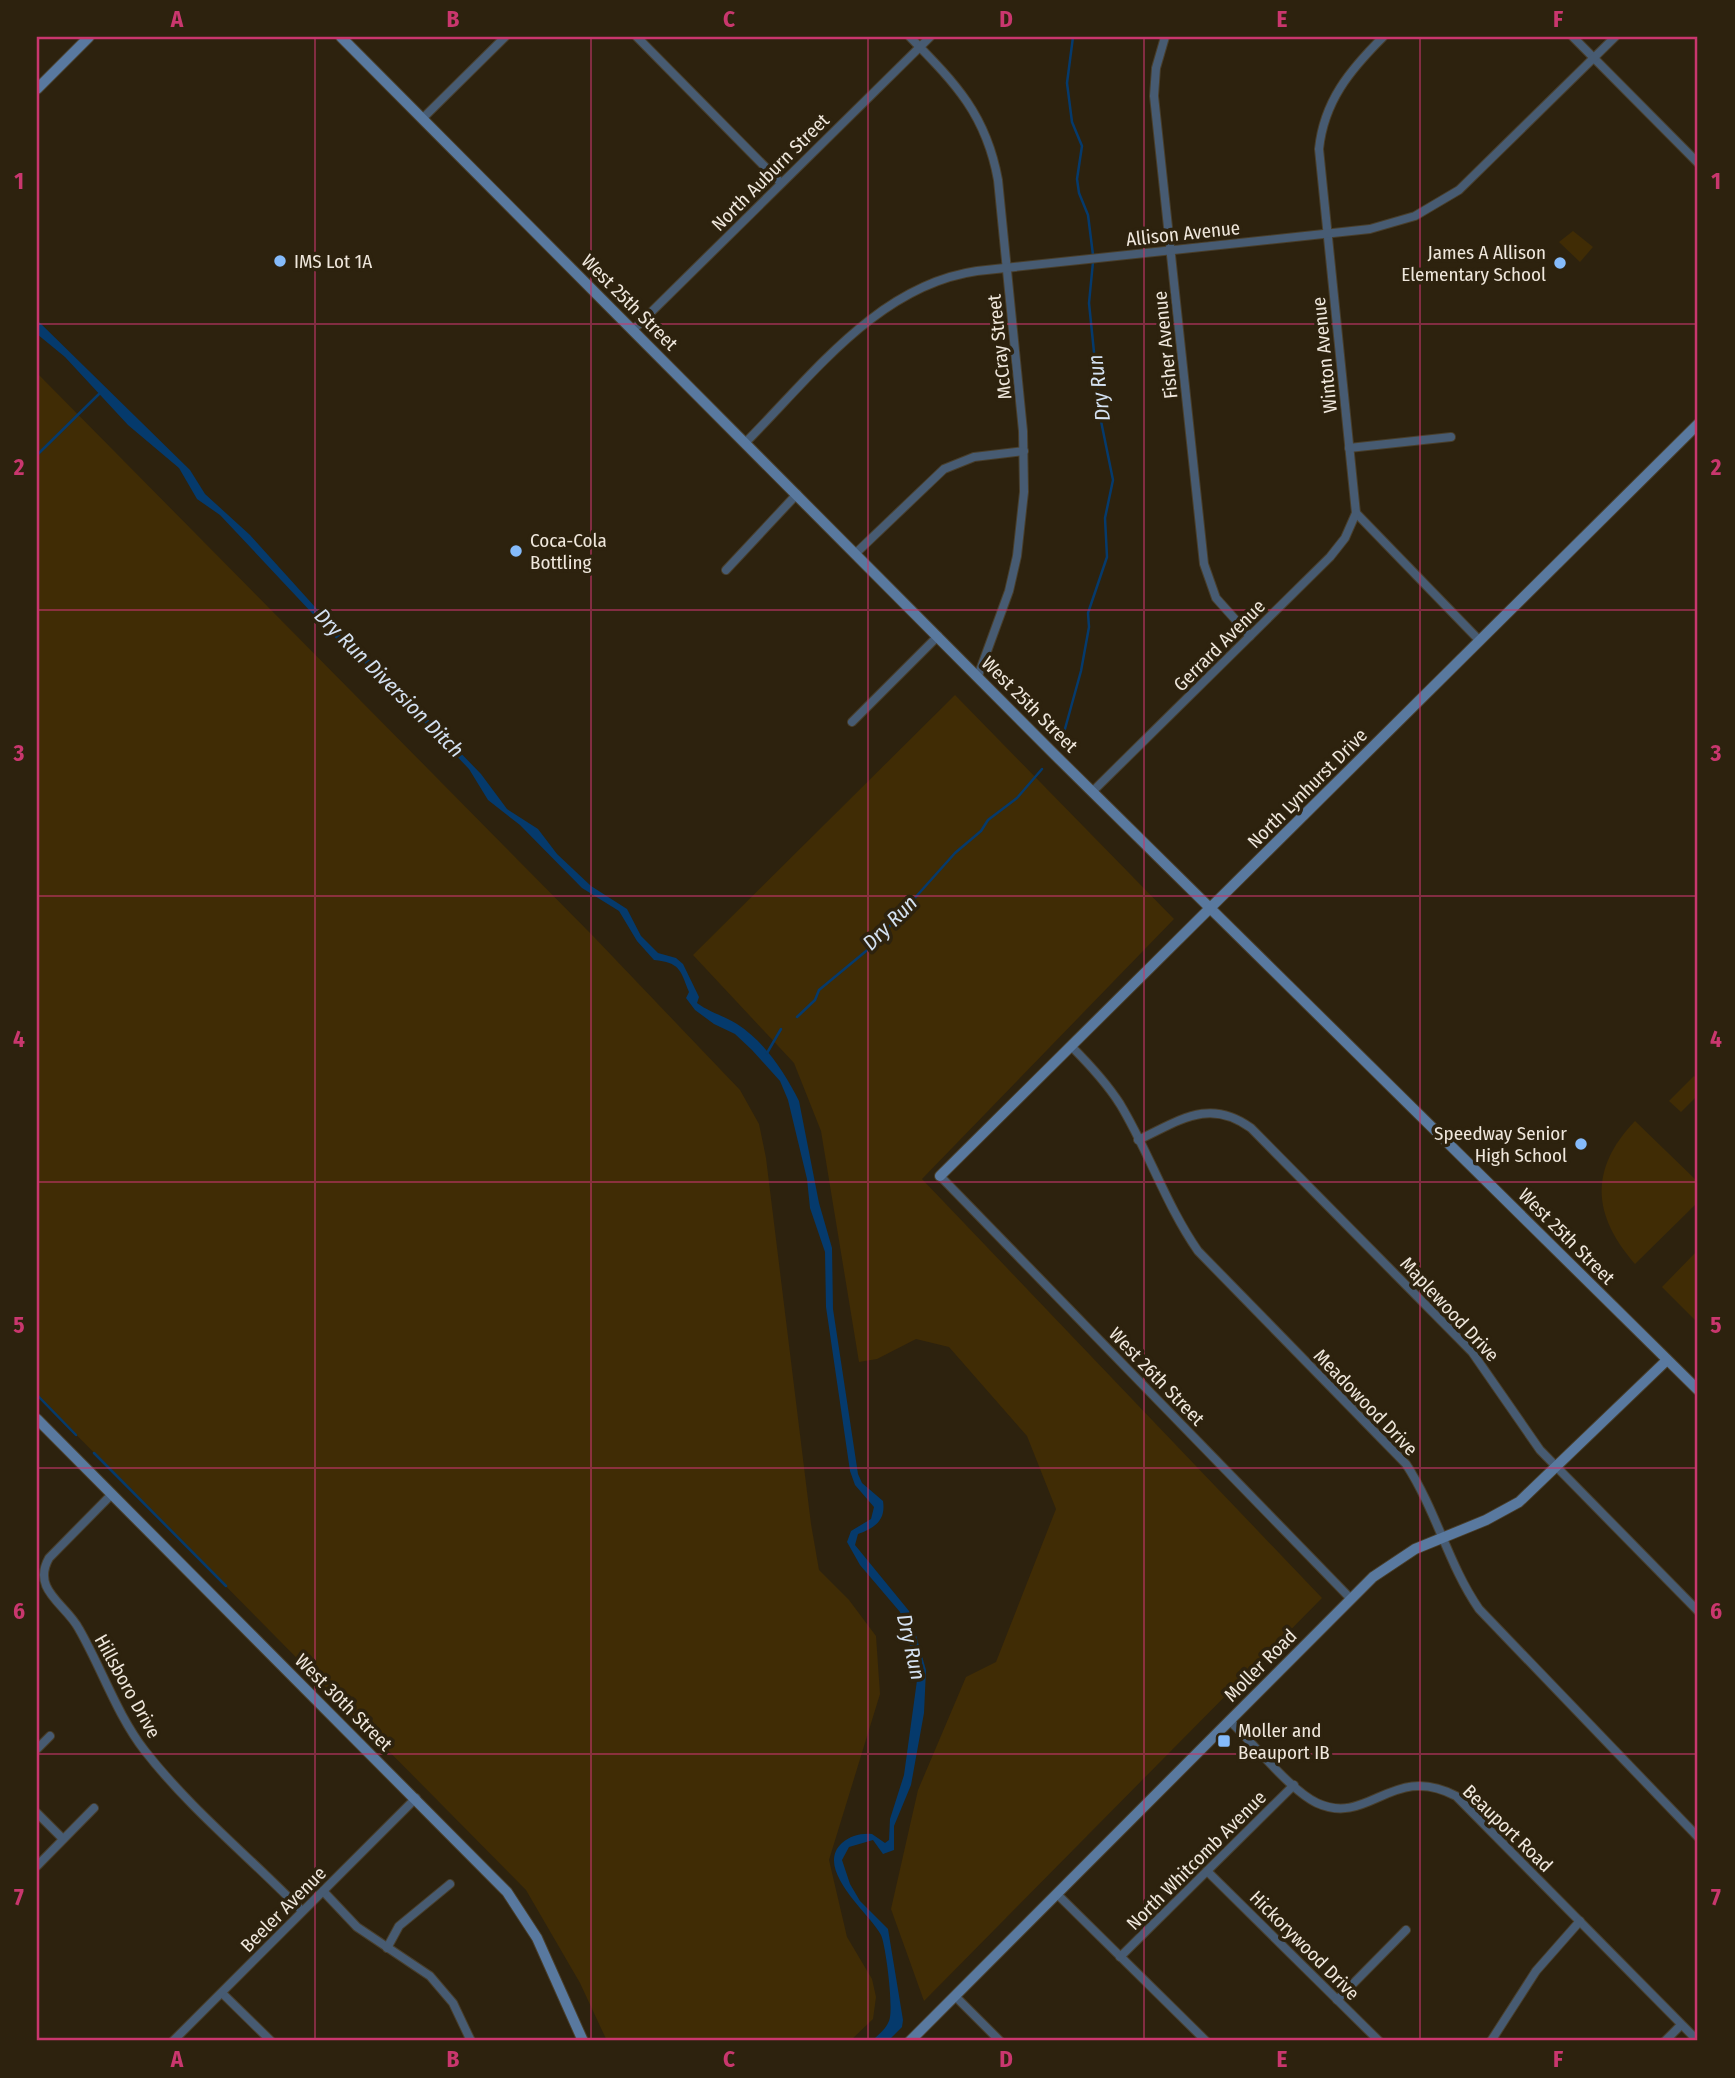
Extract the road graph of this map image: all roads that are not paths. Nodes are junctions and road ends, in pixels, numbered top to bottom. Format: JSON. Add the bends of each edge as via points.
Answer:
{"nodes":[{"id":1,"x":89,"y":37,"type":"edge"},
{"id":2,"x":341,"y":37,"type":"edge"},
{"id":3,"x":505,"y":37,"type":"edge"},
{"id":4,"x":637,"y":37,"type":"edge"},
{"id":5,"x":910,"y":37,"type":"edge"},
{"id":6,"x":930,"y":37,"type":"edge"},
{"id":7,"x":1165,"y":37,"type":"edge"},
{"id":8,"x":1383,"y":37,"type":"edge"},
{"id":9,"x":1573,"y":37,"type":"edge"},
{"id":10,"x":1615,"y":37,"type":"edge"},
{"id":11,"x":920,"y":47,"type":"junction"},
{"id":12,"x":1594,"y":57,"type":"junction"},
{"id":13,"x":37,"y":89,"type":"edge"},
{"id":14,"x":423,"y":118,"type":"junction"},
{"id":15,"x":1698,"y":163,"type":"edge"},
{"id":16,"x":781,"y":183,"type":"junction"},
{"id":17,"x":1326,"y":233,"type":"junction"},
{"id":18,"x":1171,"y":250,"type":"junction"},
{"id":19,"x":1007,"y":268,"type":"junction"},
{"id":20,"x":633,"y":330,"type":"junction"},
{"id":21,"x":1698,"y":424,"type":"edge"},
{"id":22,"x":1451,"y":437,"type":"dead end"},
{"id":23,"x":745,"y":443,"type":"junction"},
{"id":24,"x":1349,"y":448,"type":"junction"},
{"id":25,"x":1024,"y":451,"type":"junction"},
{"id":26,"x":797,"y":494,"type":"junction"},
{"id":27,"x":1356,"y":513,"type":"junction"},
{"id":28,"x":856,"y":553,"type":"junction"},
{"id":29,"x":726,"y":570,"type":"dead end"},
{"id":30,"x":938,"y":636,"type":"junction"},
{"id":31,"x":1250,"y":636,"type":"junction"},
{"id":32,"x":1480,"y":641,"type":"junction"},
{"id":33,"x":978,"y":676,"type":"junction"},
{"id":34,"x":852,"y":722,"type":"dead end"},
{"id":35,"x":1092,"y":792,"type":"junction"},
{"id":36,"x":1210,"y":908,"type":"junction"},
{"id":37,"x":1071,"y":1046,"type":"junction"},
{"id":38,"x":1138,"y":1140,"type":"junction"},
{"id":39,"x":940,"y":1176,"type":"joint"},
{"id":40,"x":1667,"y":1360,"type":"junction"},
{"id":41,"x":1698,"y":1390,"type":"edge"},
{"id":42,"x":37,"y":1419,"type":"edge"},
{"id":43,"x":1557,"y":1468,"type":"junction"},
{"id":44,"x":112,"y":1494,"type":"junction"},
{"id":45,"x":1444,"y":1536,"type":"junction"},
{"id":46,"x":1351,"y":1599,"type":"junction"},
{"id":47,"x":1698,"y":1611,"type":"edge"},
{"id":48,"x":1230,"y":1721,"type":"junction"},
{"id":49,"x":50,"y":1736,"type":"dead end"},
{"id":50,"x":37,"y":1749,"type":"edge"},
{"id":51,"x":1294,"y":1785,"type":"junction"},
{"id":52,"x":415,"y":1798,"type":"junction"},
{"id":53,"x":94,"y":1808,"type":"dead end"},
{"id":54,"x":37,"y":1813,"type":"edge"},
{"id":55,"x":1698,"y":1837,"type":"edge"},
{"id":56,"x":63,"y":1839,"type":"junction"},
{"id":57,"x":37,"y":1866,"type":"edge"},
{"id":58,"x":1207,"y":1871,"type":"junction"},
{"id":59,"x":450,"y":1885,"type":"dead end"},
{"id":60,"x":323,"y":1891,"type":"junction"},
{"id":61,"x":1057,"y":1894,"type":"junction"},
{"id":62,"x":302,"y":1911,"type":"junction"},
{"id":63,"x":1580,"y":1921,"type":"junction"},
{"id":64,"x":1406,"y":1930,"type":"dead end"},
{"id":65,"x":387,"y":1948,"type":"junction"},
{"id":66,"x":1121,"y":1957,"type":"junction"},
{"id":67,"x":222,"y":1993,"type":"junction"},
{"id":68,"x":955,"y":1996,"type":"junction"},
{"id":69,"x":1337,"y":2000,"type":"junction"},
{"id":70,"x":1681,"y":2025,"type":"junction"},
{"id":71,"x":173,"y":2041,"type":"edge"},
{"id":72,"x":271,"y":2041,"type":"edge"},
{"id":73,"x":471,"y":2041,"type":"edge"},
{"id":74,"x":583,"y":2041,"type":"edge"},
{"id":75,"x":911,"y":2041,"type":"edge"},
{"id":76,"x":1000,"y":2041,"type":"edge"},
{"id":77,"x":1206,"y":2041,"type":"edge"},
{"id":78,"x":1380,"y":2041,"type":"edge"},
{"id":79,"x":1491,"y":2041,"type":"edge"},
{"id":80,"x":1665,"y":2041,"type":"edge"},
{"id":81,"x":1698,"y":2041,"type":"edge"}],
"edges":[{"from":1,"to":13,"type":"street"},
{"from":2,"to":14,"type":"street","name":"West 25th Street"},
{"from":3,"to":14,"type":"street"},
{"from":4,"to":16,"type":"street"},
{"from":5,"to":11,"type":"street","name":"McCray Street"},
{"from":6,"to":11,"type":"street","name":"North Auburn Street"},
{"from":7,"to":18,"type":"street","name":"Fisher Avenue","via":[[1154,96]]},
{"from":8,"to":17,"type":"street","name":"Winton Avenue","via":[[1345,78],[1325,116],[1319,159]]},
{"from":9,"to":12,"type":"street"},
{"from":10,"to":12,"type":"street","name":"Allison Avenue"},
{"from":11,"to":16,"type":"street","name":"North Auburn Street"},
{"from":11,"to":19,"type":"street","name":"McCray Street","via":[[967,99],[988,140],[998,180]]},
{"from":12,"to":15,"type":"street"},
{"from":12,"to":17,"type":"street","name":"Allison Avenue","via":[[1473,178],[1443,201],[1393,224]]},
{"from":14,"to":20,"type":"street","name":"West 25th Street"},
{"from":16,"to":20,"type":"street","name":"North Auburn Street"},
{"from":17,"to":18,"type":"street","name":"Allison Avenue"},
{"from":17,"to":24,"type":"street","name":"Winton Avenue"},
{"from":18,"to":19,"type":"street","name":"Allison Avenue"},
{"from":18,"to":31,"type":"street","name":"Fisher Avenue","via":[[1206,573],[1223,610]]},
{"from":19,"to":23,"type":"street","name":"Allison Avenue","via":[[938,280],[885,307]]},
{"from":19,"to":25,"type":"street","name":"McCray Street"},
{"from":20,"to":23,"type":"street","name":"West 25th Street"},
{"from":21,"to":32,"type":"street","name":"North Lynhurst Drive"},
{"from":22,"to":24,"type":"street"},
{"from":23,"to":26,"type":"street","name":"West 25th Street"},
{"from":24,"to":27,"type":"street","name":"Winton Avenue"},
{"from":25,"to":28,"type":"street","via":[[974,457],[944,469]]},
{"from":25,"to":33,"type":"street","name":"McCray Street","via":[[1015,565],[1000,622]]},
{"from":26,"to":28,"type":"street","name":"West 25th Street"},
{"from":26,"to":29,"type":"street"},
{"from":27,"to":31,"type":"street","name":"Gerrard Avenue","via":[[1334,553]]},
{"from":27,"to":32,"type":"street"},
{"from":28,"to":30,"type":"street","name":"West 25th Street"},
{"from":30,"to":33,"type":"street","name":"West 25th Street"},
{"from":30,"to":34,"type":"street"},
{"from":31,"to":35,"type":"street","name":"Gerrard Avenue"},
{"from":32,"to":36,"type":"street","name":"North Lynhurst Drive"},
{"from":33,"to":35,"type":"street","name":"West 25th Street"},
{"from":35,"to":36,"type":"street","name":"West 25th Street"},
{"from":36,"to":37,"type":"street","name":"North Lynhurst Drive"},
{"from":36,"to":40,"type":"street","name":"West 25th Street"},
{"from":37,"to":38,"type":"street","name":"Meadowood Drive","via":[[1114,1095]]},
{"from":37,"to":39,"type":"street","name":"North Lynhurst Drive"},
{"from":38,"to":43,"type":"street","name":"Maplewood Drive","via":[[1208,1112],[1236,1117],[1251,1128],[1472,1352],[1532,1440]]},
{"from":38,"to":45,"type":"street","name":"Meadowood Drive","via":[[1174,1214],[1198,1251],[1400,1457],[1423,1490]]},
{"from":39,"to":46,"type":"street","name":"West 26th Street"},
{"from":40,"to":41,"type":"street","name":"West 25th Street"},
{"from":40,"to":43,"type":"street","name":"Moller Road"},
{"from":42,"to":44,"type":"street","name":"West 30th Street"},
{"from":43,"to":45,"type":"street","name":"Moller Road","via":[[1507,1509]]},
{"from":43,"to":47,"type":"street","name":"Maplewood Drive"},
{"from":44,"to":52,"type":"street","name":"West 30th Street"},
{"from":44,"to":62,"type":"street","name":"Hillsboro Drive","via":[[49,1558],[44,1585],[80,1629],[144,1749]]},
{"from":45,"to":46,"type":"street","name":"Moller Road","via":[[1393,1562]]},
{"from":45,"to":55,"type":"street","name":"Meadowood Drive","via":[[1464,1586],[1490,1623]]},
{"from":46,"to":48,"type":"street","name":"Moller Road"},
{"from":48,"to":51,"type":"street","name":"Beauport Road"},
{"from":48,"to":61,"type":"street","name":"Moller Road"},
{"from":49,"to":50,"type":"street"},
{"from":51,"to":58,"type":"street","name":"North Whitcomb Avenue"},
{"from":51,"to":63,"type":"street","name":"Beauport Road","via":[[1317,1803],[1343,1808],[1406,1785],[1444,1789],[1464,1801]]},
{"from":52,"to":60,"type":"street","name":"Beeler Avenue"},
{"from":52,"to":74,"type":"street","name":"West 30th Street","via":[[521,1910]]},
{"from":53,"to":56,"type":"street"},
{"from":54,"to":56,"type":"street"},
{"from":56,"to":57,"type":"street"},
{"from":58,"to":66,"type":"street","name":"North Whitcomb Avenue"},
{"from":58,"to":69,"type":"street","name":"Hickorywood Drive"},
{"from":59,"to":65,"type":"street","via":[[399,1926]]},
{"from":60,"to":62,"type":"street","name":"Beeler Avenue"},
{"from":60,"to":65,"type":"street","via":[[357,1927]]},
{"from":61,"to":66,"type":"street"},
{"from":61,"to":68,"type":"street","name":"Moller Road"},
{"from":62,"to":67,"type":"street","name":"Beeler Avenue"},
{"from":63,"to":70,"type":"street","name":"Beauport Road"},
{"from":63,"to":79,"type":"street","via":[[1536,1970]]},
{"from":64,"to":69,"type":"street"},
{"from":65,"to":73,"type":"street","via":[[423,1969],[446,1992]]},
{"from":66,"to":77,"type":"street"},
{"from":67,"to":71,"type":"street","name":"Beeler Avenue"},
{"from":67,"to":72,"type":"street"},
{"from":68,"to":75,"type":"street","name":"Moller Road"},
{"from":68,"to":76,"type":"street"},
{"from":69,"to":78,"type":"street","name":"Hickorywood Drive"},
{"from":70,"to":80,"type":"street"},
{"from":70,"to":81,"type":"street","name":"Beauport Road"}]}
